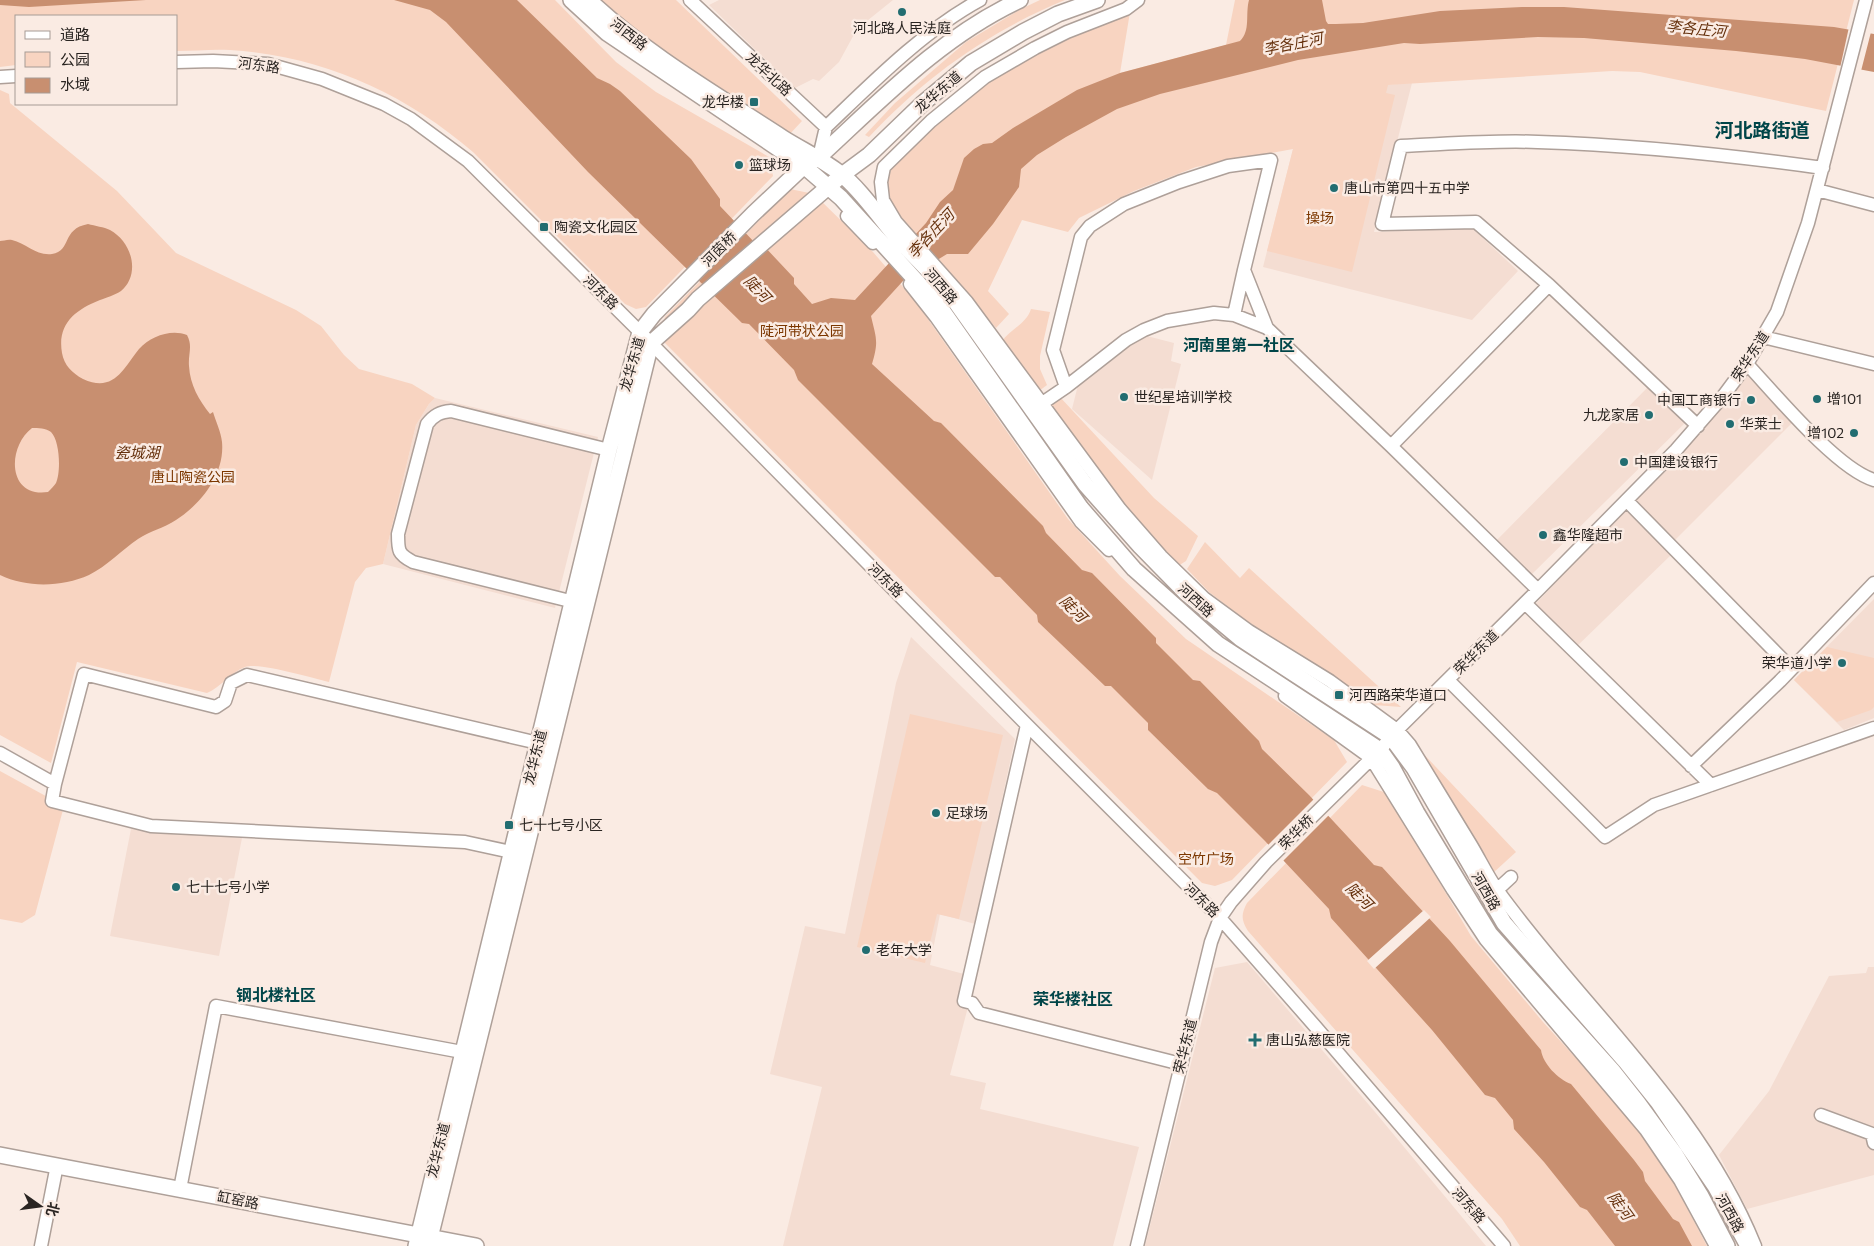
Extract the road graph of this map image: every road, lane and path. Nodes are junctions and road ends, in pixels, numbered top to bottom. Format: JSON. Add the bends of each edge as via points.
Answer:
{"nodes":[{"id":1,"x":571,"y":0,"type":"edge"},
{"id":2,"x":588,"y":0,"type":"edge"},
{"id":3,"x":690,"y":0,"type":"edge"},
{"id":4,"x":1020,"y":0,"type":"edge"},
{"id":5,"x":1097,"y":0,"type":"edge"},
{"id":6,"x":1138,"y":0,"type":"edge"},
{"id":7,"x":1866,"y":0,"type":"edge"},
{"id":8,"x":972,"y":2,"type":"edge"},
{"id":9,"x":982,"y":21,"type":"junction"},
{"id":10,"x":178,"y":62,"type":"edge"},
{"id":11,"x":15,"y":76,"type":"edge"},
{"id":12,"x":0,"y":77,"type":"edge"},
{"id":13,"x":826,"y":127,"type":"junction"},
{"id":14,"x":819,"y":157,"type":"junction"},
{"id":15,"x":804,"y":166,"type":"junction"},
{"id":16,"x":1823,"y":168,"type":"junction"},
{"id":17,"x":842,"y":175,"type":"junction"},
{"id":18,"x":828,"y":187,"type":"junction"},
{"id":19,"x":1817,"y":190,"type":"junction"},
{"id":20,"x":1874,"y":205,"type":"edge"},
{"id":21,"x":847,"y":216,"type":"dead end"},
{"id":22,"x":775,"y":232,"type":"joint"},
{"id":23,"x":889,"y":238,"type":"junction"},
{"id":24,"x":1244,"y":270,"type":"junction"},
{"id":25,"x":938,"y":274,"type":"junction"},
{"id":26,"x":685,"y":283,"type":"joint"},
{"id":27,"x":1548,"y":284,"type":"junction"},
{"id":28,"x":698,"y":299,"type":"joint"},
{"id":29,"x":1234,"y":315,"type":"junction"},
{"id":30,"x":1268,"y":328,"type":"junction"},
{"id":31,"x":640,"y":332,"type":"junction"},
{"id":32,"x":1763,"y":337,"type":"junction"},
{"id":33,"x":651,"y":343,"type":"junction"},
{"id":34,"x":1747,"y":364,"type":"junction"},
{"id":35,"x":1874,"y":364,"type":"edge"},
{"id":36,"x":1066,"y":387,"type":"junction"},
{"id":37,"x":1041,"y":404,"type":"junction"},
{"id":38,"x":1698,"y":426,"type":"junction"},
{"id":39,"x":1391,"y":446,"type":"junction"},
{"id":40,"x":609,"y":450,"type":"junction"},
{"id":41,"x":1874,"y":480,"type":"edge"},
{"id":42,"x":1626,"y":501,"type":"junction"},
{"id":43,"x":1874,"y":583,"type":"edge"},
{"id":44,"x":1538,"y":590,"type":"junction"},
{"id":45,"x":574,"y":600,"type":"junction"},
{"id":46,"x":1525,"y":603,"type":"junction"},
{"id":47,"x":1791,"y":668,"type":"junction"},
{"id":48,"x":1448,"y":680,"type":"junction"},
{"id":49,"x":1027,"y":725,"type":"junction"},
{"id":50,"x":1874,"y":728,"type":"edge"},
{"id":51,"x":1394,"y":734,"type":"junction"},
{"id":52,"x":538,"y":743,"type":"junction"},
{"id":53,"x":0,"y":753,"type":"edge"},
{"id":54,"x":1376,"y":754,"type":"junction"},
{"id":55,"x":1691,"y":766,"type":"junction"},
{"id":56,"x":55,"y":784,"type":"junction"},
{"id":57,"x":1711,"y":785,"type":"junction"},
{"id":58,"x":1327,"y":802,"type":"joint"},
{"id":59,"x":511,"y":852,"type":"junction"},
{"id":60,"x":1266,"y":862,"type":"joint"},
{"id":61,"x":1510,"y":877,"type":"dead end"},
{"id":62,"x":1498,"y":890,"type":"junction"},
{"id":63,"x":1220,"y":918,"type":"junction"},
{"id":64,"x":1504,"y":923,"type":"junction"},
{"id":65,"x":1490,"y":934,"type":"junction"},
{"id":66,"x":462,"y":1052,"type":"junction"},
{"id":67,"x":1181,"y":1064,"type":"junction"},
{"id":68,"x":1821,"y":1115,"type":"dead end"},
{"id":69,"x":1874,"y":1143,"type":"edge"},
{"id":70,"x":0,"y":1154,"type":"edge"},
{"id":71,"x":57,"y":1166,"type":"junction"},
{"id":72,"x":180,"y":1189,"type":"junction"},
{"id":73,"x":423,"y":1243,"type":"edge"},
{"id":74,"x":41,"y":1246,"type":"edge"},
{"id":75,"x":476,"y":1246,"type":"edge"},
{"id":76,"x":1137,"y":1246,"type":"edge"},
{"id":77,"x":1504,"y":1246,"type":"edge"},
{"id":78,"x":1716,"y":1246,"type":"edge"},
{"id":79,"x":1727,"y":1246,"type":"edge"},
{"id":80,"x":1748,"y":1246,"type":"edge"},
{"id":81,"x":1755,"y":1246,"type":"edge"}],
"edges":[{"from":1,"to":15,"type":"main road","name":"河西路","via":[[607,33]]},
{"from":2,"to":14,"type":"main road","name":"河西路","via":[[655,54],[786,140]]},
{"from":3,"to":13,"type":"street","name":"龙华北路"},
{"from":4,"to":9,"type":"main road"},
{"from":5,"to":17,"type":"main road","name":"龙华东道","via":[[1058,14],[971,63],[869,155]]},
{"from":6,"to":23,"type":"street","via":[[1126,9],[1035,48],[986,77],[931,121],[884,167],[881,182]]},
{"from":7,"to":16,"type":"street","name":"荣华东道"},
{"from":8,"to":9,"type":"street"},
{"from":8,"to":13,"type":"street","via":[[881,75]]},
{"from":9,"to":14,"type":"main road","via":[[905,77]]},
{"from":10,"to":31,"type":"street","name":"河东路","via":[[213,60],[268,64],[293,70],[356,91],[411,119],[468,161]]},
{"from":11,"to":12,"type":"street"},
{"from":13,"to":14,"type":"street"},
{"from":14,"to":15,"type":"main road"},
{"from":14,"to":17,"type":"main road","name":"河西路"},
{"from":15,"to":18,"type":"main road","name":"河西路"},
{"from":15,"to":26,"type":"main road","name":"河茵桥"},
{"from":16,"to":19,"type":"street","name":"荣华东道"},
{"from":16,"to":27,"type":"street","via":[[1663,149],[1539,142],[1401,146],[1382,224],[1476,222]]},
{"from":17,"to":18,"type":"main road","name":"龙华东道"},
{"from":17,"to":23,"type":"main road","name":"河西路","via":[[869,202]]},
{"from":18,"to":22,"type":"main road","name":"龙华东道"},
{"from":18,"to":23,"type":"main road","name":"河西路"},
{"from":19,"to":20,"type":"street"},
{"from":19,"to":32,"type":"street","name":"荣华东道","via":[[1794,265]]},
{"from":21,"to":23,"type":"street"},
{"from":22,"to":28,"type":"main road","name":"河茵桥"},
{"from":23,"to":25,"type":"main road","name":"河西路"},
{"from":23,"to":54,"type":"main road","name":"河西路","via":[[920,290],[940,307],[1081,508],[1134,569],[1218,644]]},
{"from":24,"to":29,"type":"street"},
{"from":24,"to":30,"type":"street"},
{"from":24,"to":36,"type":"street","via":[[1271,160],[1228,166],[1179,182],[1124,204],[1090,226],[1080,237],[1053,350]]},
{"from":25,"to":37,"type":"street","via":[[967,302]]},
{"from":25,"to":51,"type":"main road","name":"河西路","via":[[1085,484],[1186,593],[1241,639]]},
{"from":26,"to":31,"type":"main road","name":"龙华东道"},
{"from":27,"to":38,"type":"street"},
{"from":27,"to":39,"type":"street"},
{"from":28,"to":33,"type":"main road","name":"龙华东道"},
{"from":29,"to":30,"type":"street"},
{"from":29,"to":36,"type":"street","via":[[1214,313],[1168,321],[1144,330],[1126,340]]},
{"from":30,"to":39,"type":"street"},
{"from":31,"to":33,"type":"street","name":"河东路"},
{"from":31,"to":40,"type":"main road","name":"龙华东道"},
{"from":32,"to":34,"type":"street","name":"荣华东道"},
{"from":32,"to":35,"type":"street"},
{"from":33,"to":49,"type":"street","name":"河东路"},
{"from":33,"to":73,"type":"main road","name":"龙华东道"},
{"from":34,"to":38,"type":"street","name":"荣华东道"},
{"from":34,"to":41,"type":"street","via":[[1824,445],[1857,472]]},
{"from":36,"to":37,"type":"street"},
{"from":37,"to":51,"type":"street","via":[[1120,509],[1204,598],[1249,631],[1330,681]]},
{"from":38,"to":42,"type":"street","name":"荣华东道"},
{"from":39,"to":44,"type":"street"},
{"from":40,"to":45,"type":"main road","name":"龙华东道"},
{"from":40,"to":45,"type":"street","via":[[451,411],[442,412],[427,424],[398,534],[398,550],[402,557],[413,562]]},
{"from":42,"to":44,"type":"street","name":"荣华东道"},
{"from":42,"to":47,"type":"street"},
{"from":43,"to":47,"type":"street"},
{"from":44,"to":46,"type":"street","name":"荣华东道"},
{"from":45,"to":52,"type":"main road","name":"龙华东道"},
{"from":46,"to":48,"type":"street","name":"荣华东道"},
{"from":46,"to":55,"type":"street"},
{"from":47,"to":55,"type":"street"},
{"from":48,"to":51,"type":"street","name":"荣华东道"},
{"from":48,"to":57,"type":"street","via":[[1605,837],[1654,805]]},
{"from":49,"to":63,"type":"street","name":"河东路"},
{"from":49,"to":67,"type":"street","via":[[964,1000],[972,1003],[979,1013]]},
{"from":50,"to":57,"type":"street"},
{"from":51,"to":54,"type":"street","name":"荣华东道"},
{"from":51,"to":62,"type":"street","via":[[1410,745]]},
{"from":51,"to":64,"type":"main road","name":"河西路"},
{"from":52,"to":56,"type":"street","via":[[247,675],[231,682],[225,701],[216,707],[84,674]]},
{"from":52,"to":59,"type":"main road","name":"龙华东道"},
{"from":53,"to":56,"type":"street"},
{"from":54,"to":58,"type":"street","name":"荣华东道"},
{"from":54,"to":65,"type":"main road","name":"河西路"},
{"from":54,"to":78,"type":"street","via":[[1453,890],[1486,940],[1646,1130],[1680,1180]]},
{"from":55,"to":57,"type":"street"},
{"from":56,"to":59,"type":"street","via":[[52,801],[151,826],[465,842]]},
{"from":58,"to":60,"type":"street","name":"荣华桥"},
{"from":59,"to":66,"type":"main road","name":"龙华东道"},
{"from":60,"to":63,"type":"street","name":"荣华东道"},
{"from":61,"to":62,"type":"street"},
{"from":62,"to":81,"type":"street","via":[[1678,1111],[1734,1198]]},
{"from":63,"to":67,"type":"street","name":"荣华东道","via":[[1210,942]]},
{"from":63,"to":77,"type":"street","name":"河东路"},
{"from":64,"to":65,"type":"main road"},
{"from":64,"to":80,"type":"main road","name":"河西路","via":[[1658,1102],[1715,1186]]},
{"from":65,"to":79,"type":"main road","name":"河西路","via":[[1638,1103],[1675,1154]]},
{"from":66,"to":72,"type":"street","via":[[216,1006]]},
{"from":66,"to":73,"type":"main road","name":"龙华东道"},
{"from":67,"to":76,"type":"street","name":"荣华东道"},
{"from":68,"to":69,"type":"street","via":[[1872,1134]]},
{"from":70,"to":71,"type":"main road","name":"缸窑路"},
{"from":71,"to":72,"type":"main road","name":"缸窑路"},
{"from":71,"to":74,"type":"street"},
{"from":72,"to":73,"type":"main road","name":"缸窑路"},
{"from":73,"to":75,"type":"main road","name":"缸窑路"}]}
